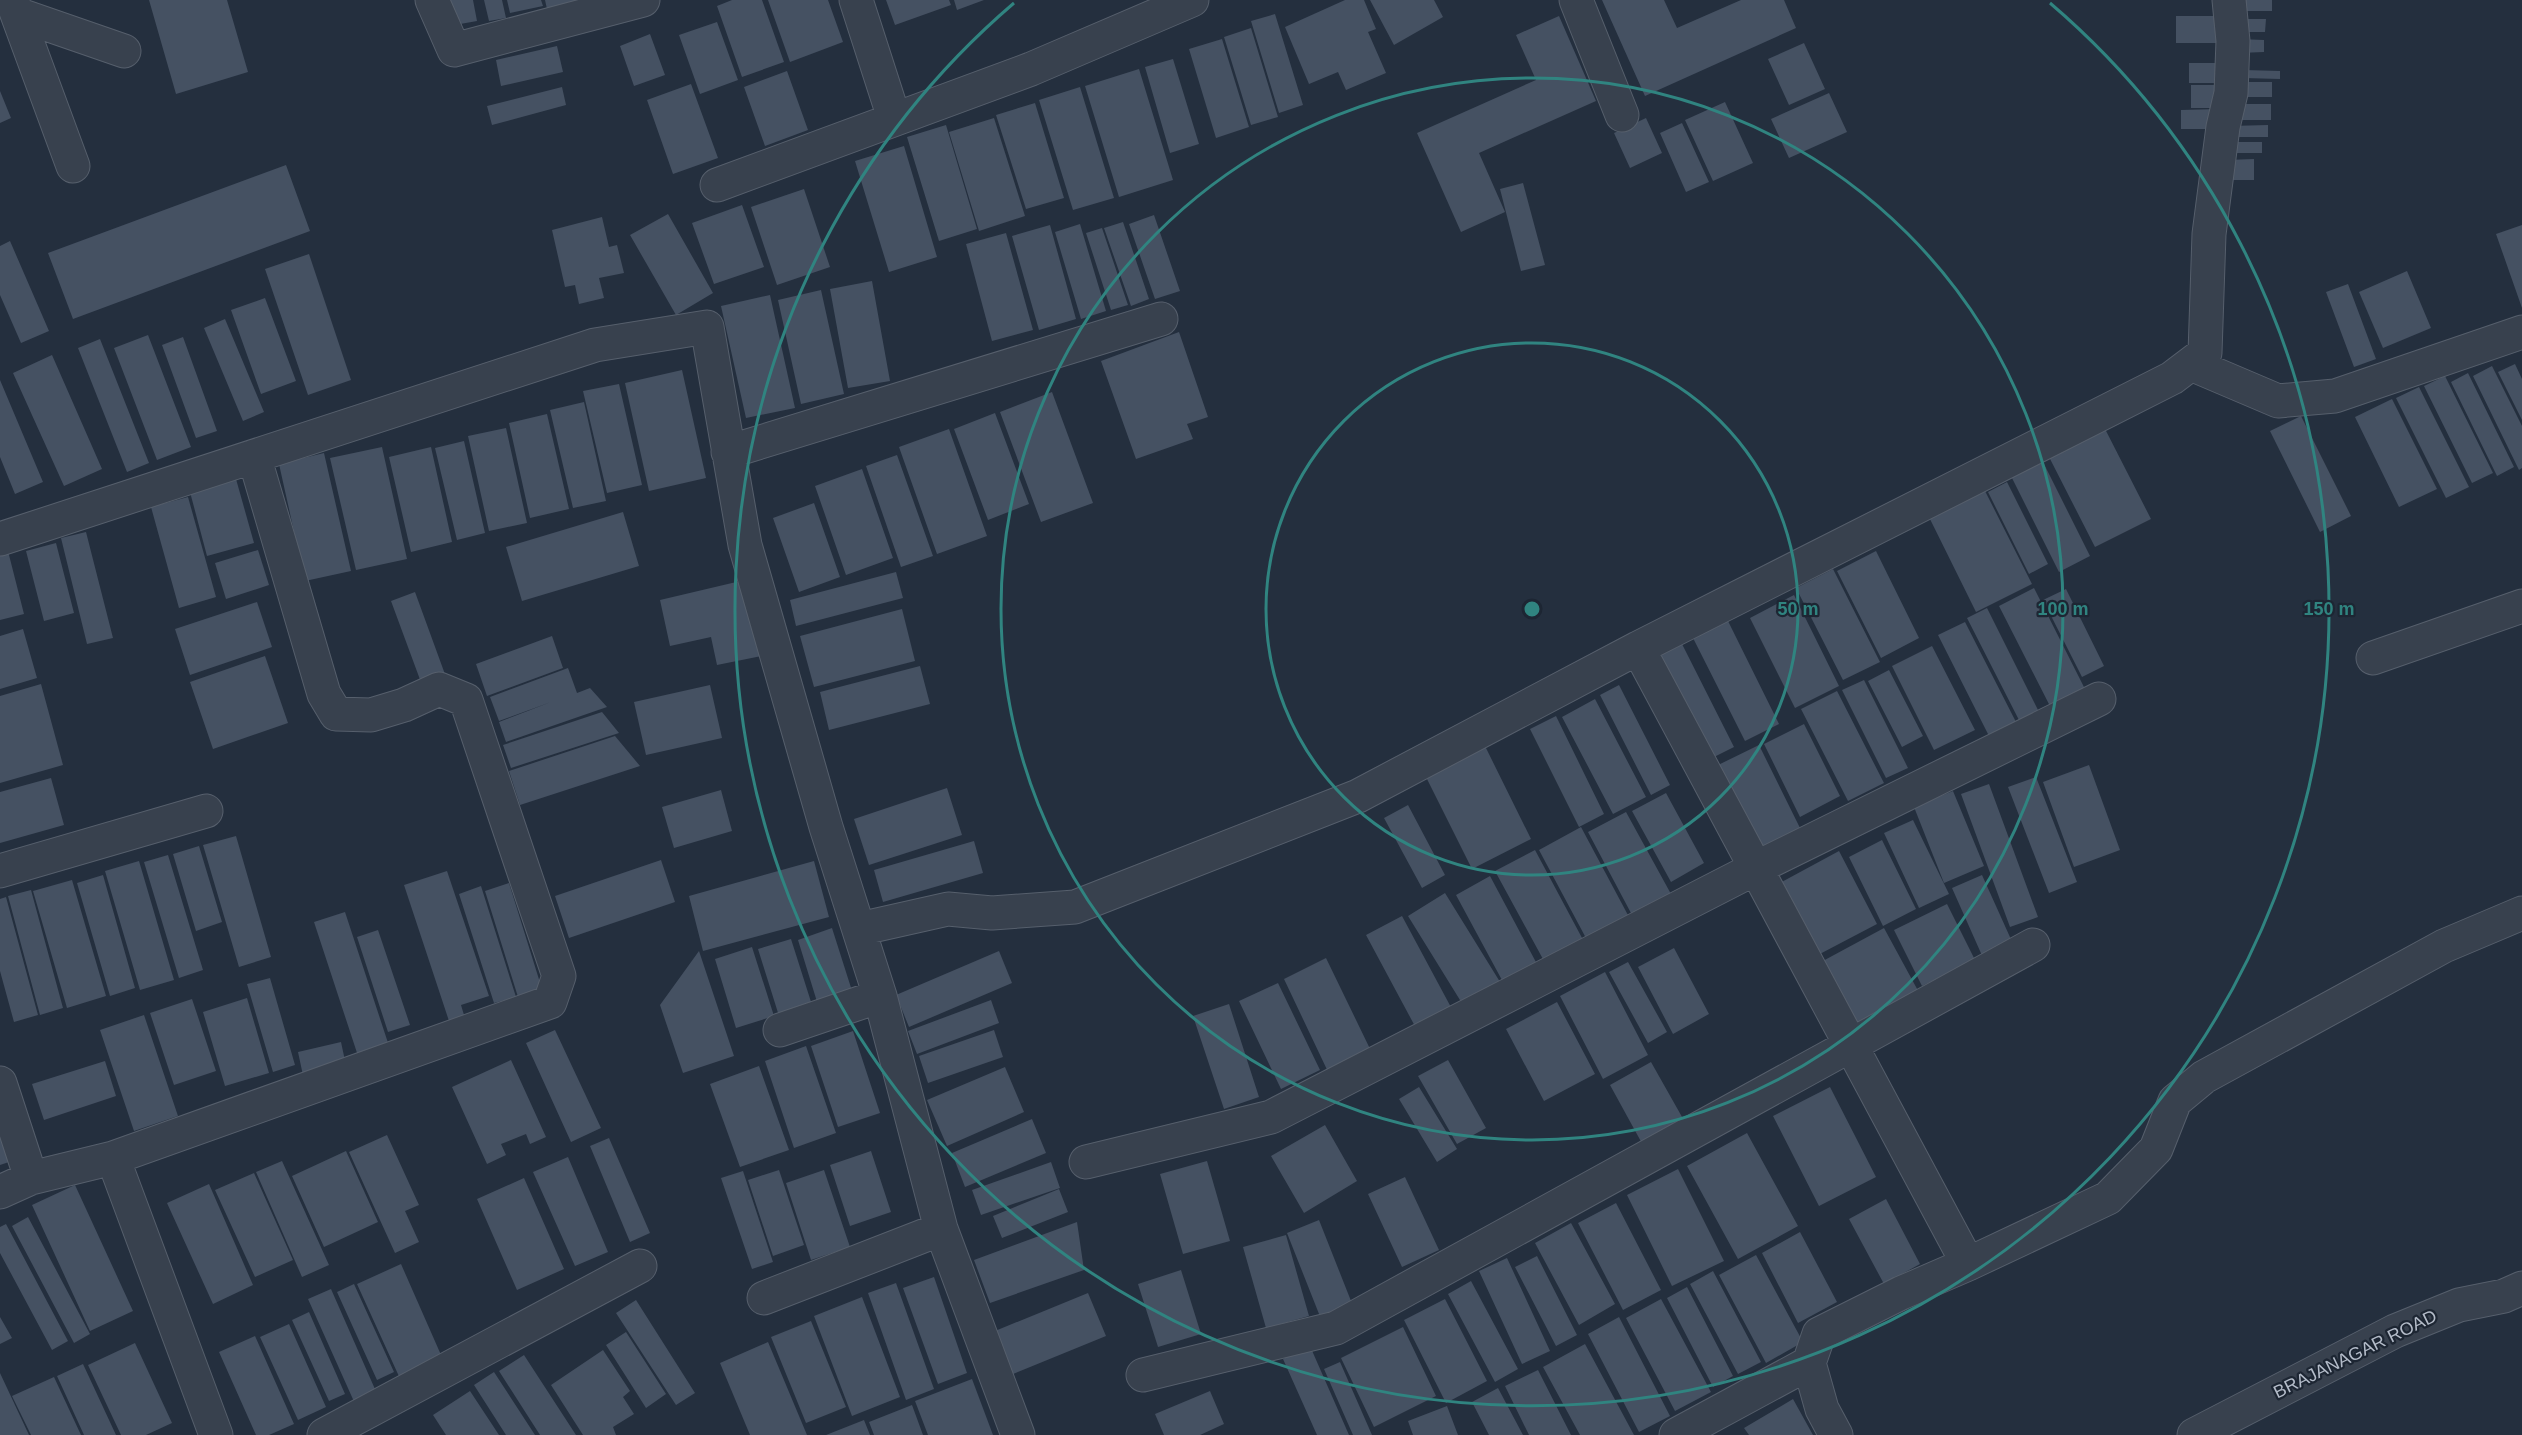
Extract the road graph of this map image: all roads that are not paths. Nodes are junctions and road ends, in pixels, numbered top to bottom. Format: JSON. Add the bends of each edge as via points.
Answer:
{"nodes":[{"id":1,"x":432,"y":0,"type":"edge"},
{"id":2,"x":643,"y":0,"type":"edge"},
{"id":3,"x":856,"y":0,"type":"edge"},
{"id":4,"x":1192,"y":0,"type":"edge"},
{"id":5,"x":1576,"y":0,"type":"edge"},
{"id":6,"x":2229,"y":0,"type":"edge"},
{"id":7,"x":14,"y":7,"type":"edge"},
{"id":8,"x":124,"y":51,"type":"dead end"},
{"id":9,"x":1622,"y":115,"type":"dead end"},
{"id":10,"x":894,"y":117,"type":"junction"},
{"id":11,"x":74,"y":166,"type":"dead end"},
{"id":12,"x":717,"y":185,"type":"dead end"},
{"id":13,"x":1161,"y":319,"type":"dead end"},
{"id":14,"x":2522,"y":332,"type":"edge"},
{"id":15,"x":2191,"y":364,"type":"junction"},
{"id":16,"x":728,"y":452,"type":"junction"},
{"id":17,"x":254,"y":456,"type":"junction"},
{"id":18,"x":0,"y":539,"type":"edge"},
{"id":19,"x":2522,"y":606,"type":"edge"},
{"id":20,"x":1638,"y":648,"type":"junction"},
{"id":21,"x":2373,"y":658,"type":"dead end"},
{"id":22,"x":2099,"y":699,"type":"dead end"},
{"id":23,"x":206,"y":811,"type":"dead end"},
{"id":24,"x":1756,"y":868,"type":"junction"},
{"id":25,"x":0,"y":871,"type":"edge"},
{"id":26,"x":2522,"y":914,"type":"edge"},
{"id":27,"x":859,"y":929,"type":"junction"},
{"id":28,"x":2033,"y":945,"type":"dead end"},
{"id":29,"x":880,"y":996,"type":"junction"},
{"id":30,"x":780,"y":1030,"type":"dead end"},
{"id":31,"x":1851,"y":1045,"type":"junction"},
{"id":32,"x":0,"y":1083,"type":"edge"},
{"id":33,"x":113,"y":1158,"type":"junction"},
{"id":34,"x":1086,"y":1162,"type":"dead end"},
{"id":35,"x":31,"y":1178,"type":"junction"},
{"id":36,"x":0,"y":1192,"type":"edge"},
{"id":37,"x":941,"y":1230,"type":"junction"},
{"id":38,"x":1968,"y":1264,"type":"junction"},
{"id":39,"x":640,"y":1266,"type":"dead end"},
{"id":40,"x":2522,"y":1288,"type":"edge"},
{"id":41,"x":764,"y":1298,"type":"dead end"},
{"id":42,"x":1809,"y":1363,"type":"junction"},
{"id":43,"x":1143,"y":1375,"type":"dead end"},
{"id":44,"x":216,"y":1435,"type":"edge"},
{"id":45,"x":324,"y":1435,"type":"edge"},
{"id":46,"x":1018,"y":1435,"type":"edge"},
{"id":47,"x":1676,"y":1435,"type":"edge"},
{"id":48,"x":1836,"y":1435,"type":"edge"},
{"id":49,"x":2194,"y":1435,"type":"edge"}],
"edges":[{"from":1,"to":2,"type":"street","via":[[454,51]]},
{"from":3,"to":10,"type":"street"},
{"from":4,"to":10,"type":"street","via":[[1031,69]]},
{"from":5,"to":9,"type":"street"},
{"from":6,"to":15,"type":"street","via":[[2233,41],[2231,93],[2209,234],[2205,353]]},
{"from":7,"to":8,"type":"street"},
{"from":7,"to":11,"type":"street"},
{"from":10,"to":12,"type":"street"},
{"from":13,"to":16,"type":"street"},
{"from":14,"to":15,"type":"street","via":[[2336,396],[2278,401]]},
{"from":15,"to":20,"type":"street","via":[[2172,378]]},
{"from":16,"to":17,"type":"street","via":[[707,327],[595,345]]},
{"from":16,"to":27,"type":"street","via":[[745,545]]},
{"from":17,"to":18,"type":"street"},
{"from":17,"to":33,"type":"street","via":[[324,694],[336,714],[371,715],[439,689],[466,700],[559,976],[550,1002]]},
{"from":19,"to":21,"type":"street"},
{"from":20,"to":24,"type":"street"},
{"from":20,"to":27,"type":"street","via":[[1358,796],[1075,908],[992,913],[948,909]]},
{"from":22,"to":24,"type":"street"},
{"from":23,"to":25,"type":"street"},
{"from":24,"to":31,"type":"street"},
{"from":24,"to":34,"type":"street","via":[[1270,1117]]},
{"from":26,"to":38,"type":"street","via":[[2444,946],[2204,1077],[2175,1101],[2156,1149],[2108,1198]]},
{"from":27,"to":29,"type":"street"},
{"from":28,"to":31,"type":"street"},
{"from":29,"to":30,"type":"street"},
{"from":29,"to":37,"type":"street"},
{"from":31,"to":38,"type":"street"},
{"from":31,"to":43,"type":"street","via":[[1336,1328]]},
{"from":32,"to":35,"type":"street"},
{"from":33,"to":35,"type":"street"},
{"from":33,"to":44,"type":"street"},
{"from":35,"to":36,"type":"street"},
{"from":37,"to":41,"type":"street"},
{"from":37,"to":46,"type":"street"},
{"from":38,"to":42,"type":"street","via":[[1819,1334]]},
{"from":39,"to":45,"type":"street"},
{"from":40,"to":49,"type":"street","name":"BRAJANAGAR ROAD","via":[[2504,1296],[2459,1305],[2395,1331]]},
{"from":42,"to":47,"type":"street"},
{"from":42,"to":48,"type":"street","via":[[1822,1409]]}]}
